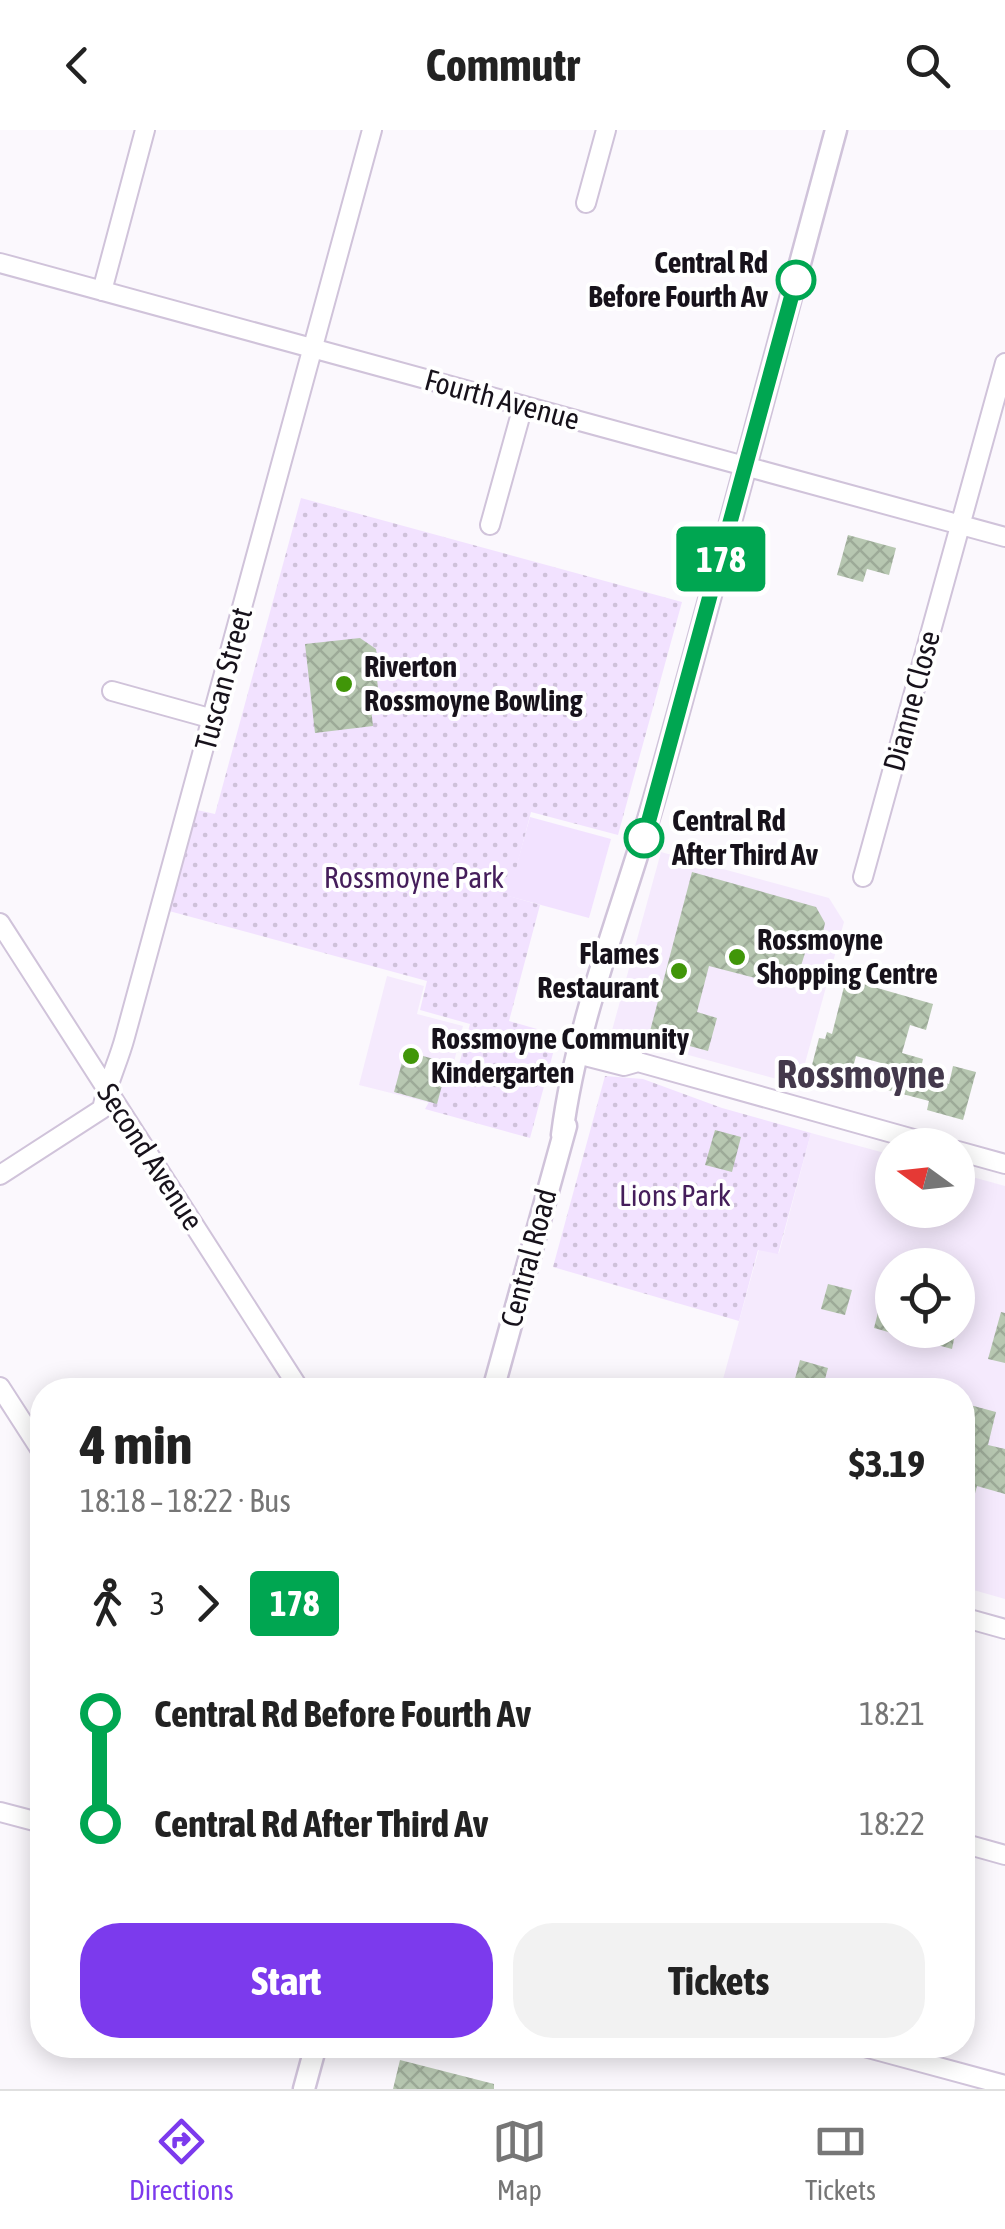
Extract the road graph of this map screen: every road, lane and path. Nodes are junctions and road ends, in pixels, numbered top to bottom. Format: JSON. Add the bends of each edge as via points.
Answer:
{"nodes":[{"id":1,"x":145,"y":130,"type":"edge"},
{"id":2,"x":372,"y":130,"type":"edge"},
{"id":3,"x":606,"y":130,"type":"edge"},
{"id":4,"x":836,"y":130,"type":"edge"},
{"id":5,"x":586,"y":203,"type":"dead end"},
{"id":6,"x":0,"y":263,"type":"edge"},
{"id":7,"x":102,"y":291,"type":"junction"},
{"id":8,"x":314,"y":349,"type":"junction"},
{"id":9,"x":1005,"y":363,"type":"edge"},
{"id":10,"x":523,"y":406,"type":"junction"},
{"id":11,"x":746,"y":466,"type":"junction"},
{"id":12,"x":490,"y":525,"type":"dead end"},
{"id":13,"x":960,"y":525,"type":"junction"},
{"id":14,"x":1005,"y":537,"type":"edge"},
{"id":15,"x":112,"y":691,"type":"dead end"},
{"id":16,"x":213,"y":719,"type":"junction"},
{"id":17,"x":863,"y":877,"type":"dead end"},
{"id":18,"x":0,"y":923,"type":"edge"},
{"id":19,"x":586,"y":1049,"type":"junction"},
{"id":20,"x":106,"y":1089,"type":"junction"},
{"id":21,"x":875,"y":1128,"type":"edge"},
{"id":22,"x":975,"y":1156,"type":"edge"},
{"id":23,"x":1005,"y":1164,"type":"edge"},
{"id":24,"x":0,"y":1174,"type":"edge"},
{"id":25,"x":292,"y":1378,"type":"edge"},
{"id":26,"x":497,"y":1378,"type":"edge"},
{"id":27,"x":0,"y":1387,"type":"edge"},
{"id":28,"x":30,"y":1433,"type":"edge"},
{"id":29,"x":975,"y":1621,"type":"edge"},
{"id":30,"x":1005,"y":1629,"type":"edge"},
{"id":31,"x":0,"y":1812,"type":"edge"},
{"id":32,"x":30,"y":1820,"type":"edge"},
{"id":33,"x":975,"y":1847,"type":"edge"},
{"id":34,"x":1005,"y":1855,"type":"edge"},
{"id":35,"x":312,"y":2058,"type":"edge"},
{"id":36,"x":905,"y":2058,"type":"edge"},
{"id":37,"x":1005,"y":2085,"type":"edge"},
{"id":38,"x":304,"y":2089,"type":"edge"}],
"edges":[{"from":1,"to":7,"type":"street"},
{"from":2,"to":8,"type":"street","name":"Tuscan Street"},
{"from":3,"to":5,"type":"street"},
{"from":4,"to":11,"type":"street","name":"Central Road"},
{"from":6,"to":7,"type":"street","name":"Fourth Avenue"},
{"from":7,"to":8,"type":"street","name":"Fourth Avenue"},
{"from":8,"to":10,"type":"street","name":"Fourth Avenue"},
{"from":8,"to":16,"type":"street","name":"Tuscan Street"},
{"from":9,"to":13,"type":"street","name":"Dianne Close"},
{"from":10,"to":11,"type":"street","name":"Fourth Avenue"},
{"from":10,"to":12,"type":"street"},
{"from":11,"to":13,"type":"street","name":"Fourth Avenue"},
{"from":11,"to":19,"type":"street","name":"Central Road","via":[[639,855],[614,920]]},
{"from":13,"to":14,"type":"street","name":"Fourth Avenue"},
{"from":13,"to":17,"type":"street","name":"Dianne Close"},
{"from":15,"to":16,"type":"street"},
{"from":16,"to":20,"type":"street","name":"Tuscan Street","via":[[126,1038]]},
{"from":18,"to":20,"type":"street","name":"Second Avenue"},
{"from":19,"to":21,"type":"street","via":[[630,1054],[638,1062]]},
{"from":19,"to":26,"type":"street","name":"Central Road","via":[[568,1088],[562,1135]]},
{"from":20,"to":24,"type":"street","name":"Tuscan Street","via":[[102,1109]]},
{"from":20,"to":25,"type":"street","name":"Second Avenue"},
{"from":22,"to":23,"type":"street"},
{"from":27,"to":28,"type":"street"},
{"from":29,"to":30,"type":"street"},
{"from":31,"to":32,"type":"street"},
{"from":33,"to":34,"type":"street"},
{"from":35,"to":38,"type":"street"},
{"from":36,"to":37,"type":"street"}]}
